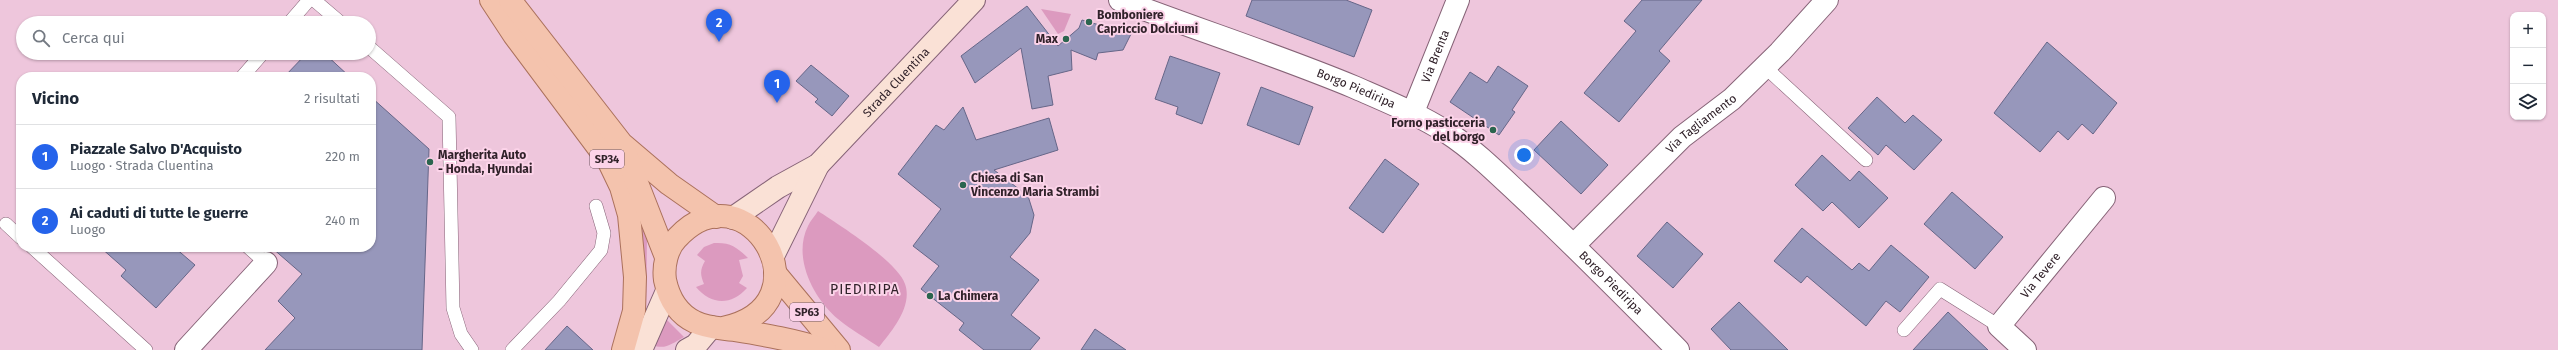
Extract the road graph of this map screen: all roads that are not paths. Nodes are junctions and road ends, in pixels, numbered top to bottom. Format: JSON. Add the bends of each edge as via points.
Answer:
{"nodes":[{"id":1,"x":309,"y":0,"type":"edge"},
{"id":2,"x":314,"y":0,"type":"edge"},
{"id":3,"x":491,"y":0,"type":"edge"},
{"id":4,"x":510,"y":0,"type":"edge"},
{"id":5,"x":974,"y":0,"type":"edge"},
{"id":6,"x":1120,"y":0,"type":"edge"},
{"id":7,"x":1458,"y":0,"type":"edge"},
{"id":8,"x":1827,"y":0,"type":"edge"},
{"id":9,"x":295,"y":16,"type":"edge"},
{"id":10,"x":333,"y":16,"type":"edge"},
{"id":11,"x":376,"y":53,"type":"edge"},
{"id":12,"x":257,"y":60,"type":"edge"},
{"id":13,"x":1765,"y":67,"type":"junction"},
{"id":14,"x":246,"y":72,"type":"edge"},
{"id":15,"x":1413,"y":112,"type":"junction"},
{"id":16,"x":622,"y":144,"type":"junction"},
{"id":17,"x":1866,"y":160,"type":"dead end"},
{"id":18,"x":818,"y":165,"type":"junction"},
{"id":19,"x":2104,"y":198,"type":"dead end"},
{"id":20,"x":596,"y":206,"type":"dead end"},
{"id":21,"x":724,"y":217,"type":"junction"},
{"id":22,"x":6,"y":224,"type":"dead end"},
{"id":23,"x":16,"y":233,"type":"edge"},
{"id":24,"x":1574,"y":245,"type":"junction"},
{"id":25,"x":38,"y":252,"type":"edge"},
{"id":26,"x":254,"y":252,"type":"edge"},
{"id":27,"x":666,"y":257,"type":"junction"},
{"id":28,"x":266,"y":263,"type":"joint"},
{"id":29,"x":774,"y":265,"type":"junction"},
{"id":30,"x":667,"y":291,"type":"junction"},
{"id":31,"x":1999,"y":326,"type":"junction"},
{"id":32,"x":717,"y":328,"type":"junction"},
{"id":33,"x":1904,"y":330,"type":"dead end"},
{"id":34,"x":146,"y":350,"type":"edge"},
{"id":35,"x":186,"y":350,"type":"edge"},
{"id":36,"x":472,"y":350,"type":"edge"},
{"id":37,"x":512,"y":350,"type":"edge"},
{"id":38,"x":622,"y":350,"type":"edge"},
{"id":39,"x":641,"y":350,"type":"edge"},
{"id":40,"x":687,"y":350,"type":"edge"},
{"id":41,"x":825,"y":350,"type":"edge"},
{"id":42,"x":839,"y":350,"type":"edge"},
{"id":43,"x":1678,"y":350,"type":"edge"},
{"id":44,"x":2025,"y":350,"type":"edge"}],
"edges":[{"from":1,"to":9,"type":"lane"},
{"from":2,"to":10,"type":"lane"},
{"from":3,"to":38,"type":"main road","number":"SP34","via":[[514,35],[609,162],[621,187],[629,215],[635,277],[634,311]]},
{"from":4,"to":16,"type":"main road","number":"SP34"},
{"from":5,"to":18,"type":"main road","name":"Strada Cluentina"},
{"from":6,"to":15,"type":"street","name":"Borgo Piediripa","via":[[1201,32],[1308,68]]},
{"from":7,"to":15,"type":"street","name":"Via Brenta"},
{"from":8,"to":13,"type":"street","name":"Via Tagliamento"},
{"from":11,"to":36,"type":"lane","via":[[450,117],[453,308],[462,334]]},
{"from":12,"to":14,"type":"lane"},
{"from":13,"to":17,"type":"lane"},
{"from":13,"to":24,"type":"street","name":"Via Tagliamento","via":[[1732,99],[1682,137]]},
{"from":15,"to":24,"type":"street","name":"Borgo Piediripa","via":[[1450,134]]},
{"from":16,"to":21,"type":"main road","number":"SP34","via":[[669,184]]},
{"from":16,"to":27,"type":"main road","number":"SP34"},
{"from":18,"to":21,"type":"main road","name":"Strada Cluentina"},
{"from":18,"to":29,"type":"main road","name":"Strada Cluentina"},
{"from":19,"to":31,"type":"street","name":"Via Tevere"},
{"from":20,"to":37,"type":"lane","via":[[604,233],[601,250],[559,301]]},
{"from":21,"to":27,"type":"main road","via":[[700,220],[685,229],[674,241]]},
{"from":21,"to":29,"type":"main road","via":[[755,230],[764,239]]},
{"from":22,"to":23,"type":"lane"},
{"from":24,"to":43,"type":"street","name":"Borgo Piediripa"},
{"from":25,"to":34,"type":"lane"},
{"from":26,"to":28,"type":"lane"},
{"from":27,"to":30,"type":"main road","via":[[664,274]]},
{"from":28,"to":35,"type":"street"},
{"from":29,"to":32,"type":"main road","via":[[772,290],[765,304],[754,316],[739,324]]},
{"from":29,"to":42,"type":"main road","number":"SP63"},
{"from":30,"to":32,"type":"main road","via":[[684,315],[696,323]]},
{"from":30,"to":39,"type":"main road"},
{"from":31,"to":33,"type":"lane","via":[[1940,289]]},
{"from":31,"to":44,"type":"street"},
{"from":32,"to":40,"type":"main road"},
{"from":32,"to":41,"type":"main road","via":[[791,340]]}]}
